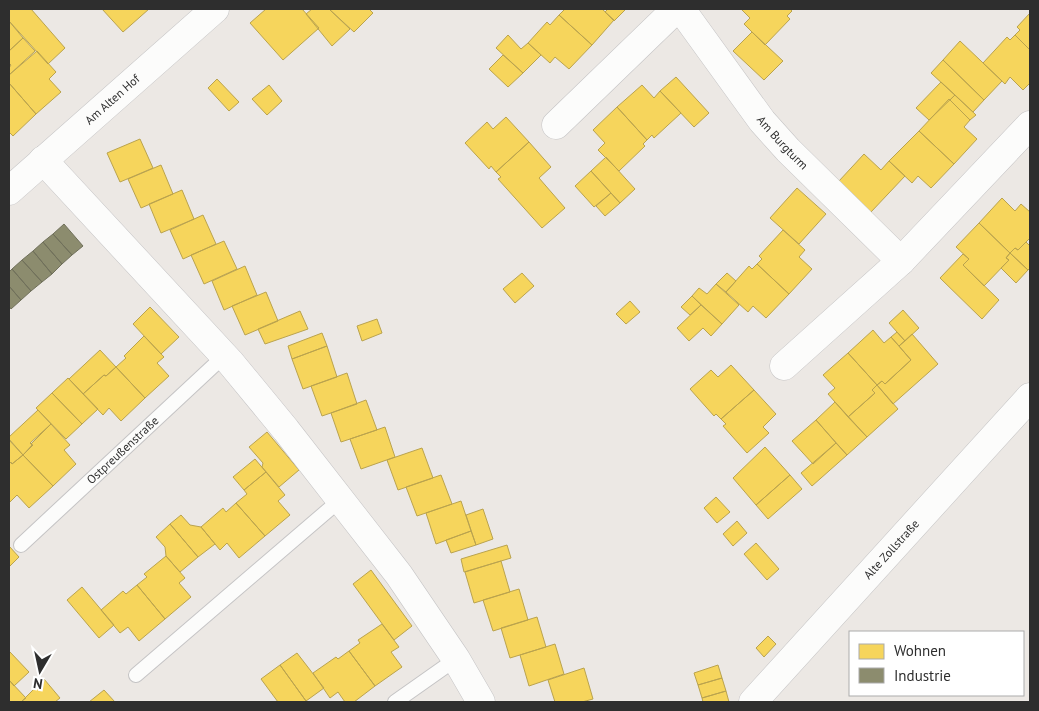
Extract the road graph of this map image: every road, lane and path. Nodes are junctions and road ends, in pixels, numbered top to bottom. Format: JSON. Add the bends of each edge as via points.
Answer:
{"nodes":[{"id":1,"x":215,"y":9,"type":"edge"},
{"id":2,"x":676,"y":9,"type":"edge"},
{"id":3,"x":680,"y":9,"type":"edge"},
{"id":4,"x":556,"y":125,"type":"dead end"},
{"id":5,"x":1030,"y":125,"type":"edge"},
{"id":6,"x":43,"y":160,"type":"junction"},
{"id":7,"x":9,"y":191,"type":"edge"},
{"id":8,"x":901,"y":261,"type":"junction"},
{"id":9,"x":224,"y":356,"type":"junction"},
{"id":10,"x":784,"y":366,"type":"dead end"},
{"id":11,"x":1030,"y":397,"type":"edge"},
{"id":12,"x":340,"y":500,"type":"junction"},
{"id":13,"x":22,"y":545,"type":"dead end"},
{"id":14,"x":456,"y":659,"type":"junction"},
{"id":15,"x":136,"y":675,"type":"dead end"},
{"id":16,"x":395,"y":702,"type":"edge"},
{"id":17,"x":481,"y":702,"type":"edge"},
{"id":18,"x":753,"y":702,"type":"edge"}],
"edges":[{"from":1,"to":6,"type":"street","name":"Am Alten Hof"},
{"from":2,"to":4,"type":"street"},
{"from":3,"to":8,"type":"street","name":"Am Burgturm","via":[[762,121]]},
{"from":5,"to":8,"type":"street"},
{"from":6,"to":7,"type":"street","name":"Am Alten Hof"},
{"from":6,"to":9,"type":"street"},
{"from":8,"to":10,"type":"street"},
{"from":9,"to":12,"type":"street"},
{"from":9,"to":13,"type":"lane","name":"Ostpreußenstraße"},
{"from":11,"to":18,"type":"street","name":"Alte Zollstraße"},
{"from":12,"to":14,"type":"street","via":[[399,575]]},
{"from":12,"to":15,"type":"lane"},
{"from":14,"to":16,"type":"lane"},
{"from":14,"to":17,"type":"street"}]}
